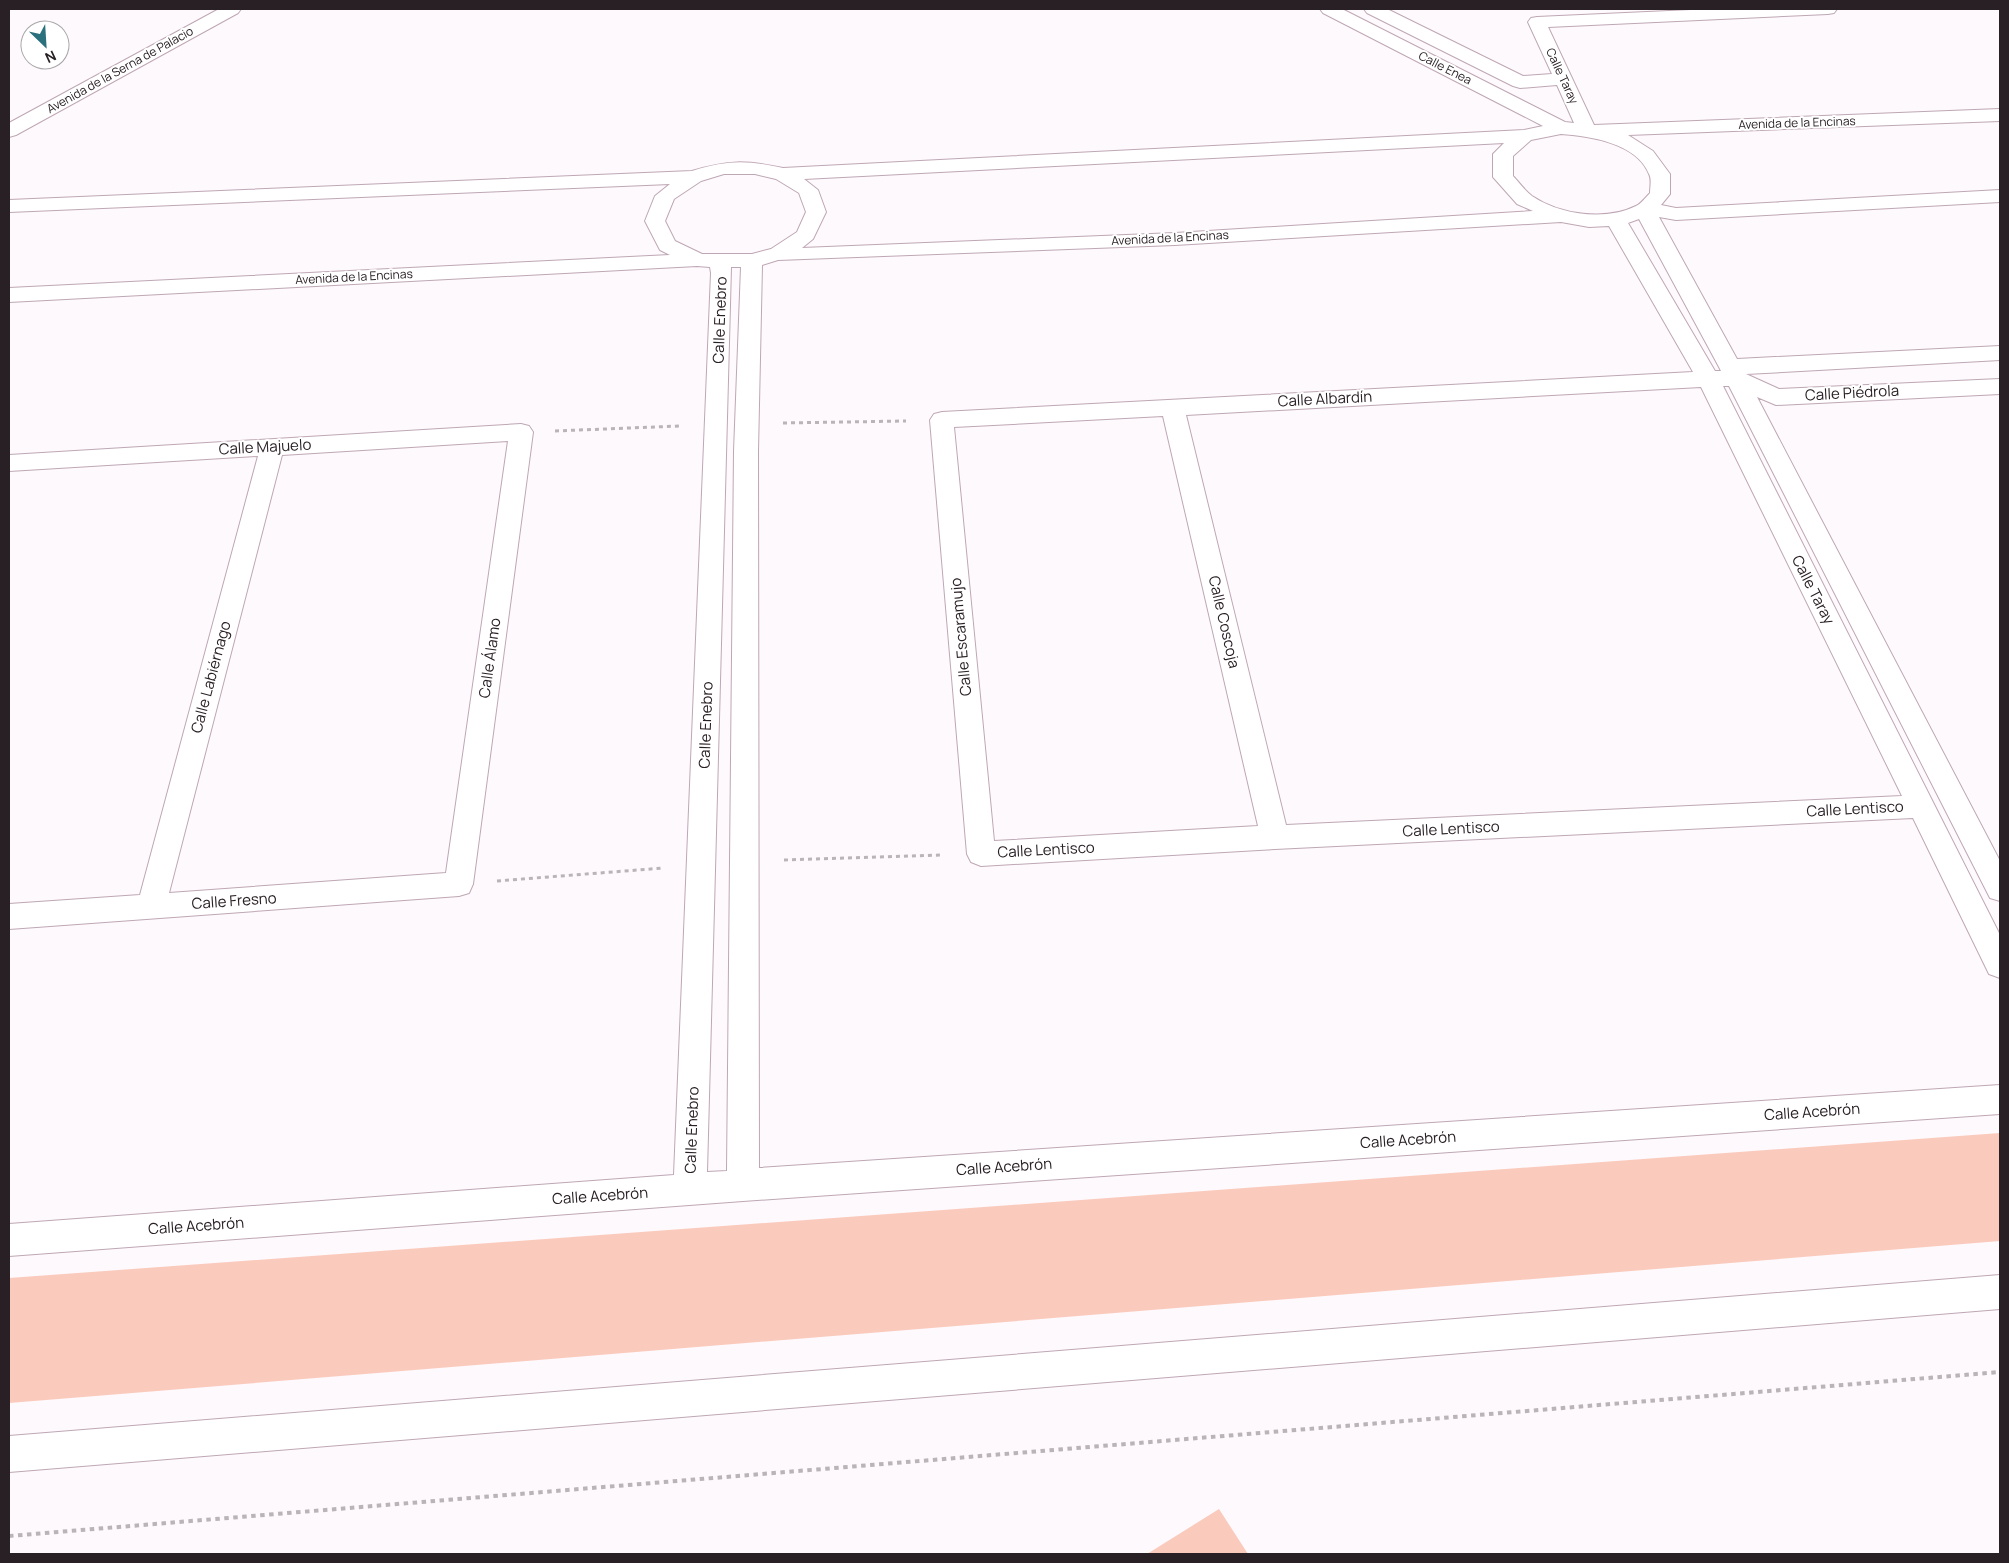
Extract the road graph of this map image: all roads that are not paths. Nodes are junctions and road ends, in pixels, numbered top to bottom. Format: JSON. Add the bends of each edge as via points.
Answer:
{"nodes":[{"id":1,"x":232,"y":9,"type":"edge"},
{"id":2,"x":1329,"y":9,"type":"edge"},
{"id":3,"x":1373,"y":9,"type":"edge"},
{"id":4,"x":1828,"y":9,"type":"edge"},
{"id":5,"x":1564,"y":79,"type":"junction"},
{"id":6,"x":2000,"y":115,"type":"edge"},
{"id":7,"x":1561,"y":128,"type":"junction"},
{"id":8,"x":9,"y":130,"type":"edge"},
{"id":9,"x":1591,"y":131,"type":"junction"},
{"id":10,"x":1524,"y":136,"type":"junction"},
{"id":11,"x":783,"y":174,"type":"junction"},
{"id":12,"x":694,"y":176,"type":"junction"},
{"id":13,"x":2000,"y":196,"type":"edge"},
{"id":14,"x":9,"y":206,"type":"edge"},
{"id":15,"x":1646,"y":209,"type":"junction"},
{"id":16,"x":1560,"y":216,"type":"junction"},
{"id":17,"x":1616,"y":220,"type":"junction"},
{"id":18,"x":778,"y":254,"type":"junction"},
{"id":19,"x":709,"y":260,"type":"junction"},
{"id":20,"x":752,"y":261,"type":"junction"},
{"id":21,"x":9,"y":295,"type":"edge"},
{"id":22,"x":2000,"y":353,"type":"edge"},
{"id":23,"x":1733,"y":372,"type":"junction"},
{"id":24,"x":1708,"y":379,"type":"junction"},
{"id":25,"x":1999,"y":387,"type":"edge"},
{"id":26,"x":1173,"y":408,"type":"junction"},
{"id":27,"x":942,"y":420,"type":"joint"},
{"id":28,"x":522,"y":432,"type":"joint"},
{"id":29,"x":272,"y":447,"type":"junction"},
{"id":30,"x":9,"y":462,"type":"edge"},
{"id":31,"x":1921,"y":806,"type":"junction"},
{"id":32,"x":1276,"y":837,"type":"junction"},
{"id":33,"x":981,"y":854,"type":"joint"},
{"id":34,"x":459,"y":884,"type":"joint"},
{"id":35,"x":2000,"y":888,"type":"edge"},
{"id":36,"x":151,"y":907,"type":"junction"},
{"id":37,"x":9,"y":917,"type":"edge"},
{"id":38,"x":2000,"y":965,"type":"edge"},
{"id":39,"x":2000,"y":1100,"type":"edge"},
{"id":40,"x":743,"y":1185,"type":"junction"},
{"id":41,"x":690,"y":1190,"type":"junction"},
{"id":42,"x":9,"y":1240,"type":"edge"},
{"id":43,"x":2000,"y":1292,"type":"edge"},
{"id":44,"x":9,"y":1454,"type":"edge"}],
"edges":[{"from":1,"to":8,"type":"street","name":"Avenida de la Serna de Palacio"},
{"from":2,"to":7,"type":"street","name":"Calle Enea"},
{"from":3,"to":5,"type":"street","via":[[1520,82]]},
{"from":4,"to":5,"type":"street","name":"Calle Taray","via":[[1537,22]]},
{"from":5,"to":9,"type":"street","name":"Calle Taray"},
{"from":6,"to":9,"type":"street","name":"Avenida de la Encinas"},
{"from":7,"to":9,"type":"street"},
{"from":7,"to":10,"type":"street"},
{"from":9,"to":15,"type":"street","via":[[1620,139],[1646,155],[1660,174],[1660,194]]},
{"from":10,"to":11,"type":"street"},
{"from":10,"to":16,"type":"street","via":[[1503,154],[1503,177],[1524,200]]},
{"from":11,"to":12,"type":"street","via":[[755,168],[723,168]]},
{"from":11,"to":18,"type":"street","via":[[808,190],[816,212],[806,234]]},
{"from":12,"to":14,"type":"street"},
{"from":12,"to":19,"type":"street","via":[[665,196],[655,221],[667,245]]},
{"from":13,"to":15,"type":"street","via":[[1676,214]]},
{"from":15,"to":17,"type":"street"},
{"from":15,"to":23,"type":"street","name":"Calle Taray"},
{"from":16,"to":17,"type":"street","via":[[1589,221]]},
{"from":16,"to":18,"type":"street","name":"Avenida de la Encinas","via":[[1175,239]]},
{"from":17,"to":24,"type":"street","name":"Calle Taray"},
{"from":18,"to":20,"type":"street"},
{"from":19,"to":20,"type":"street"},
{"from":19,"to":21,"type":"street","name":"Avenida de la Encinas"},
{"from":19,"to":41,"type":"street","name":"Calle Enebro","via":[[722,282]]},
{"from":20,"to":40,"type":"street","name":"Calle Enebro","via":[[746,451]]},
{"from":22,"to":23,"type":"street"},
{"from":23,"to":24,"type":"street","name":"Calle Piédrola"},
{"from":23,"to":25,"type":"street","name":"Calle Piédrola","via":[[1776,397]]},
{"from":23,"to":35,"type":"street","name":"Calle Taray"},
{"from":24,"to":26,"type":"street","name":"Calle Albardín"},
{"from":24,"to":31,"type":"street","name":"Calle Taray"},
{"from":26,"to":27,"type":"street","name":"Calle Albardín"},
{"from":26,"to":32,"type":"street","name":"Calle Coscoja"},
{"from":27,"to":33,"type":"street","name":"Calle Escaramujo"},
{"from":28,"to":29,"type":"street","name":"Calle Majuelo"},
{"from":28,"to":34,"type":"street","name":"Calle Álamo"},
{"from":29,"to":30,"type":"street","name":"Calle Majuelo"},
{"from":29,"to":36,"type":"street","name":"Calle Labiérnago"},
{"from":31,"to":32,"type":"street","name":"Calle Lentisco"},
{"from":31,"to":38,"type":"street","name":"Calle Taray"},
{"from":32,"to":33,"type":"street","name":"Calle Lentisco"},
{"from":34,"to":36,"type":"street","name":"Calle Fresno"},
{"from":36,"to":37,"type":"street","name":"Calle Fresno"},
{"from":39,"to":40,"type":"street","name":"Calle Acebrón"},
{"from":40,"to":41,"type":"street","name":"Calle Acebrón"},
{"from":41,"to":42,"type":"street","name":"Calle Acebrón"},
{"from":43,"to":44,"type":"street"}]}
